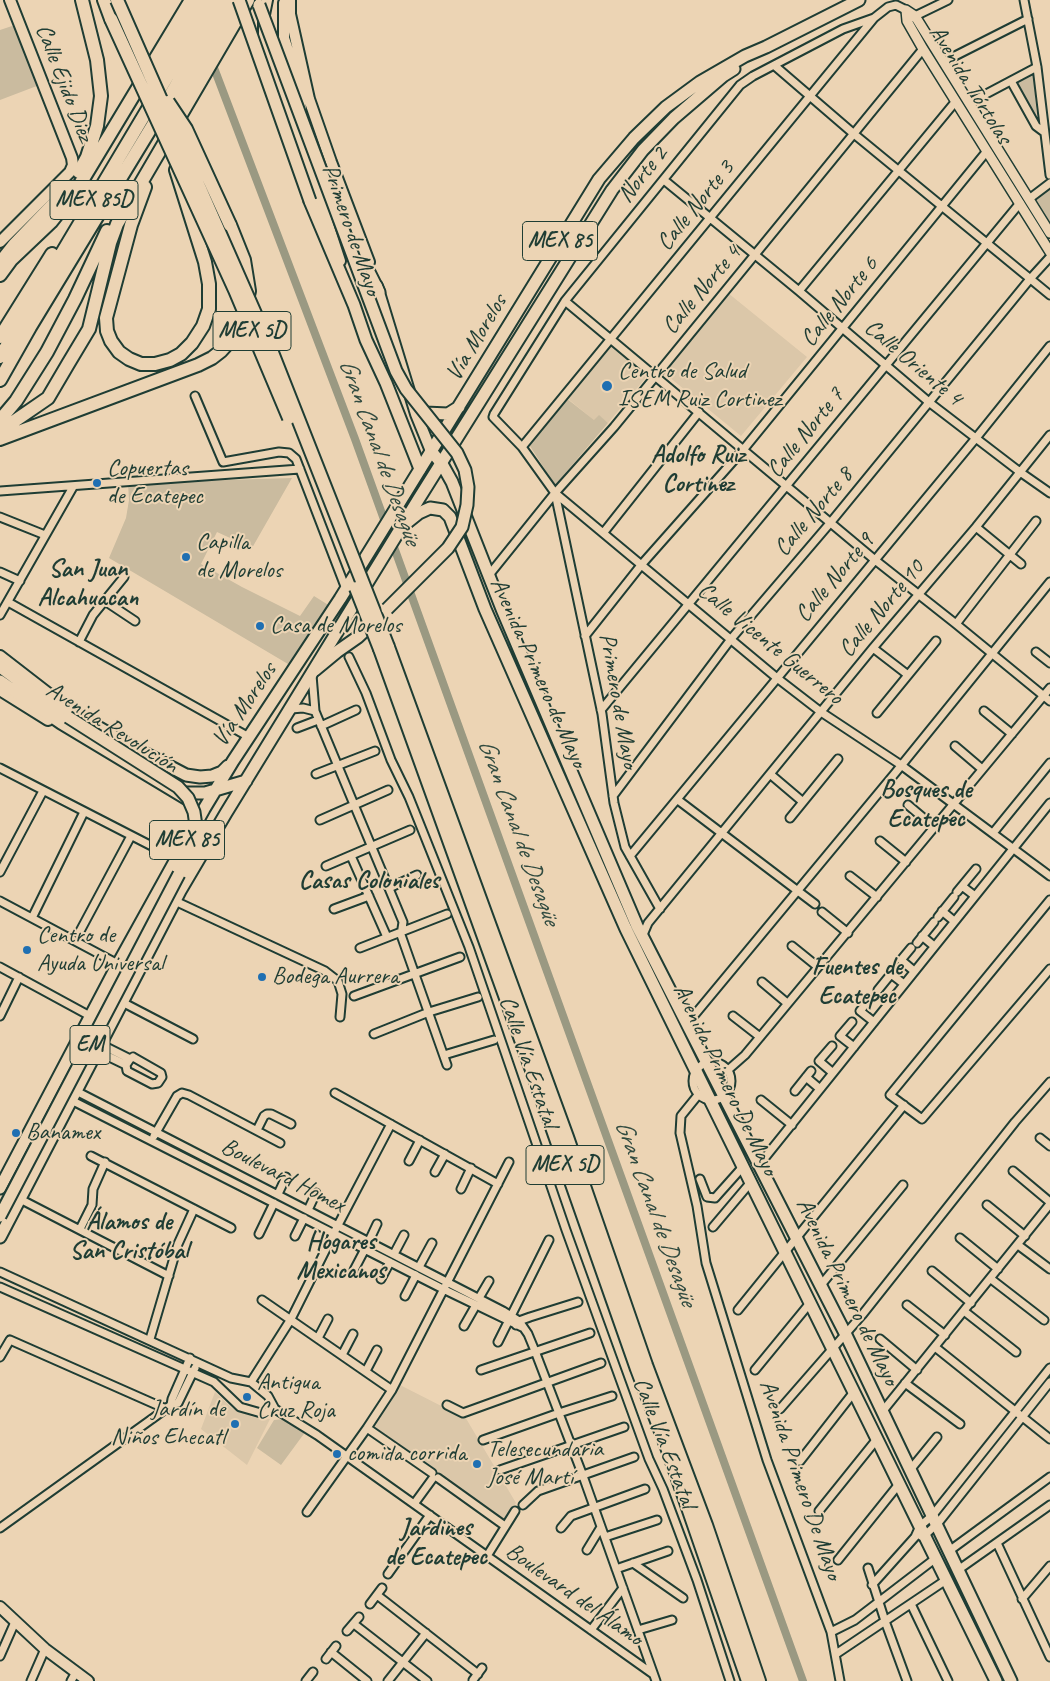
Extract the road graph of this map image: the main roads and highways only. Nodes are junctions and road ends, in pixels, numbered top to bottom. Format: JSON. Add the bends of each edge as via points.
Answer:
{"nodes":[{"id":1,"x":10,"y":0,"type":"edge"},
{"id":2,"x":82,"y":0,"type":"edge"},
{"id":3,"x":104,"y":0,"type":"edge"},
{"id":4,"x":117,"y":0,"type":"edge"},
{"id":5,"x":190,"y":0,"type":"edge"},
{"id":6,"x":201,"y":0,"type":"edge"},
{"id":7,"x":213,"y":0,"type":"edge"},
{"id":8,"x":226,"y":0,"type":"edge"},
{"id":9,"x":238,"y":0,"type":"edge"},
{"id":10,"x":284,"y":0,"type":"edge"},
{"id":11,"x":290,"y":0,"type":"edge"},
{"id":12,"x":860,"y":0,"type":"edge"},
{"id":13,"x":258,"y":1,"type":"edge"},
{"id":14,"x":223,"y":23,"type":"junction"},
{"id":15,"x":183,"y":32,"type":"junction"},
{"id":16,"x":766,"y":47,"type":"junction"},
{"id":17,"x":146,"y":67,"type":"junction"},
{"id":18,"x":197,"y":67,"type":"junction"},
{"id":19,"x":296,"y":78,"type":"junction"},
{"id":20,"x":309,"y":99,"type":"junction"},
{"id":21,"x":159,"y":151,"type":"junction"},
{"id":22,"x":172,"y":153,"type":"junction"},
{"id":23,"x":323,"y":209,"type":"junction"},
{"id":24,"x":0,"y":242,"type":"edge"},
{"id":25,"x":20,"y":252,"type":"junction"},
{"id":26,"x":0,"y":263,"type":"edge"},
{"id":27,"x":0,"y":275,"type":"edge"},
{"id":28,"x":0,"y":286,"type":"edge"},
{"id":29,"x":380,"y":296,"type":"junction"},
{"id":30,"x":356,"y":309,"type":"junction"},
{"id":31,"x":0,"y":337,"type":"edge"},
{"id":32,"x":0,"y":357,"type":"edge"},
{"id":33,"x":0,"y":380,"type":"edge"},
{"id":34,"x":414,"y":402,"type":"junction"},
{"id":35,"x":460,"y":406,"type":"junction"},
{"id":36,"x":0,"y":420,"type":"edge"},
{"id":37,"x":0,"y":431,"type":"edge"},
{"id":38,"x":0,"y":439,"type":"edge"},
{"id":39,"x":431,"y":451,"type":"junction"},
{"id":40,"x":442,"y":464,"type":"junction"},
{"id":41,"x":420,"y":469,"type":"junction"},
{"id":42,"x":404,"y":525,"type":"junction"},
{"id":43,"x":384,"y":648,"type":"junction"},
{"id":44,"x":0,"y":656,"type":"edge"},
{"id":45,"x":0,"y":667,"type":"edge"},
{"id":46,"x":313,"y":672,"type":"junction"},
{"id":47,"x":0,"y":681,"type":"edge"},
{"id":48,"x":0,"y":690,"type":"edge"},
{"id":49,"x":67,"y":717,"type":"junction"},
{"id":50,"x":233,"y":761,"type":"junction"},
{"id":51,"x":246,"y":781,"type":"junction"},
{"id":52,"x":216,"y":790,"type":"junction"},
{"id":53,"x":176,"y":793,"type":"junction"},
{"id":54,"x":204,"y":809,"type":"junction"},
{"id":55,"x":617,"y":892,"type":"junction"},
{"id":56,"x":158,"y":893,"type":"junction"},
{"id":57,"x":175,"y":901,"type":"junction"},
{"id":58,"x":638,"y":941,"type":"junction"},
{"id":59,"x":0,"y":1189,"type":"edge"},
{"id":60,"x":20,"y":1199,"type":"junction"},
{"id":61,"x":0,"y":1216,"type":"edge"},
{"id":62,"x":0,"y":1237,"type":"edge"},
{"id":63,"x":0,"y":1607,"type":"edge"},
{"id":64,"x":74,"y":1676,"type":"edge"},
{"id":65,"x":88,"y":1681,"type":"edge"},
{"id":66,"x":748,"y":1681,"type":"edge"},
{"id":67,"x":758,"y":1681,"type":"edge"},
{"id":68,"x":996,"y":1681,"type":"edge"},
{"id":69,"x":1011,"y":1681,"type":"edge"}],
"edges":[{"from":1,"to":24,"type":"main road","name":"Calle Ejido Diez","via":[[73,165],[70,172]]},
{"from":2,"to":26,"type":"highway","via":[[97,60],[101,96],[87,157],[72,184]]},
{"from":3,"to":22,"type":"highway","number":"MEX 5D","bridge":true},
{"from":4,"to":17,"type":"highway","number":"MEX 5D","bridge":true},
{"from":5,"to":15,"type":"highway"},
{"from":6,"to":15,"type":"highway"},
{"from":7,"to":15,"type":"highway","number":"MEX 85D"},
{"from":8,"to":14,"type":"highway","number":"MEX 85D"},
{"from":9,"to":14,"type":"highway"},
{"from":9,"to":30,"type":"main road","bridge":true,"via":[[310,201]]},
{"from":10,"to":19,"type":"main road","via":[[284,38]]},
{"from":11,"to":20,"type":"main road","name":"Primero de Mayo","via":[[290,14]]},
{"from":12,"to":16,"type":"main road","number":"MEX 85"},
{"from":13,"to":14,"type":"highway"},
{"from":13,"to":23,"type":"main road","name":"Primero de Mayo","via":[[264,15],[264,37],[274,75]]},
{"from":13,"to":29,"type":"main road","bridge":true,"via":[[288,66],[353,240]]},
{"from":13,"to":46,"type":"main road","number":"MEX 85","bridge":true,"via":[[396,372],[457,453],[468,487],[468,505],[462,527],[448,548],[358,637]]},
{"from":14,"to":18,"type":"highway","number":"MEX 85D"},
{"from":14,"to":18,"type":"highway"},
{"from":15,"to":25,"type":"highway","via":[[77,189],[51,222]]},
{"from":15,"to":31,"type":"highway","via":[[97,182]]},
{"from":15,"to":32,"type":"highway","number":"MEX 85D"},
{"from":16,"to":35,"type":"main road","name":"Vía Morelos","number":"MEX 85","via":[[700,82],[666,107],[599,179]]},
{"from":16,"to":40,"type":"main road","name":"Vía Morelos","number":"MEX 85","via":[[723,76],[643,150],[612,190]]},
{"from":17,"to":38,"type":"highway","bridge":true,"via":[[186,129],[244,260],[248,291],[242,320],[221,350],[198,365]]},
{"from":17,"to":43,"type":"highway","number":"MEX 5D","bridge":true,"via":[[271,350]]},
{"from":18,"to":21,"type":"highway"},
{"from":18,"to":33,"type":"highway","number":"MEX 85D","via":[[154,123]]},
{"from":18,"to":36,"type":"highway","via":[[112,220],[47,352]]},
{"from":19,"to":20,"type":"main road"},
{"from":19,"to":23,"type":"main road"},
{"from":20,"to":29,"type":"main road","name":"Primero de Mayo"},
{"from":21,"to":22,"type":"highway","bridge":true,"via":[[131,224],[106,318],[111,342],[129,359],[141,364],[155,364],[181,354],[203,326],[209,309],[205,262]]},
{"from":21,"to":37,"type":"highway","via":[[117,224],[89,329],[48,398]]},
{"from":22,"to":43,"type":"highway","number":"MEX 5D","bridge":true,"via":[[273,378]]},
{"from":23,"to":30,"type":"main road","name":"Primero de Mayo"},
{"from":25,"to":27,"type":"highway"},
{"from":25,"to":28,"type":"highway"},
{"from":29,"to":30,"type":"main road","via":[[380,310],[374,316],[365,317]]},
{"from":29,"to":34,"type":"main road","name":"Primero de Mayo"},
{"from":30,"to":41,"type":"main road","name":"Primero de Mayo"},
{"from":34,"to":35,"type":"main road","via":[[425,413],[436,414],[448,414]]},
{"from":34,"to":39,"type":"main road","name":"Primero de Mayo"},
{"from":35,"to":39,"type":"main road","name":"Vía Morelos","number":"MEX 85"},
{"from":39,"to":40,"type":"main road","name":"Primero de Mayo"},
{"from":39,"to":41,"type":"main road","name":"Vía Morelos","number":"MEX 85"},
{"from":40,"to":42,"type":"main road","name":"Vía Morelos","number":"MEX 85"},
{"from":40,"to":55,"type":"main road","name":"Avenida Primero de Mayo"},
{"from":41,"to":50,"type":"main road","name":"Vía Morelos","number":"MEX 85"},
{"from":42,"to":46,"type":"main road","name":"Vía Morelos","number":"MEX 85"},
{"from":42,"to":55,"type":"main road","name":"Avenida Primero de Mayo","via":[[419,513],[433,508],[443,510],[450,517],[485,608]]},
{"from":43,"to":66,"type":"highway","number":"MEX 5D"},
{"from":43,"to":67,"type":"highway","number":"MEX 5D","via":[[566,1137],[706,1525]]},
{"from":44,"to":49,"type":"main road"},
{"from":45,"to":49,"type":"main road","name":"Avenida Revolución","number":"EM"},
{"from":46,"to":51,"type":"main road","name":"Vía Morelos","number":"MEX 85"},
{"from":47,"to":49,"type":"main road","name":"Avenida Revolución","number":"EM"},
{"from":48,"to":49,"type":"main road","via":[[49,720]]},
{"from":49,"to":50,"type":"main road","via":[[186,775],[212,776],[222,772]]},
{"from":49,"to":53,"type":"main road","name":"Avenida Revolución","number":"EM"},
{"from":49,"to":61,"type":"main road","number":"EM","bridge":true,"via":[[178,787],[188,798],[196,826],[192,849]]},
{"from":50,"to":52,"type":"main road","name":"Vía Morelos","number":"MEX 85"},
{"from":51,"to":52,"type":"main road"},
{"from":51,"to":57,"type":"main road","name":"Vía Morelos","number":"MEX 85"},
{"from":52,"to":53,"type":"main road"},
{"from":52,"to":54,"type":"main road","name":"Vía Morelos","number":"MEX 85"},
{"from":53,"to":54,"type":"main road","name":"Avenida Revolución","number":"EM"},
{"from":54,"to":56,"type":"main road","name":"Vía Morelos","number":"MEX 85"},
{"from":55,"to":58,"type":"main road","name":"Avenida Primero De Mayo"},
{"from":56,"to":57,"type":"main road"},
{"from":56,"to":59,"type":"main road","name":"Vía Morelos","number":"MEX 85"},
{"from":57,"to":60,"type":"main road","name":"Vía Morelos","number":"MEX 85"},
{"from":58,"to":68,"type":"main road","name":"Avenida Primero De Mayo","via":[[696,1070],[920,1532]]},
{"from":58,"to":69,"type":"main road","name":"Avenida Primero de Mayo","via":[[687,1024],[798,1239]]},
{"from":59,"to":60,"type":"main road"},
{"from":60,"to":62,"type":"main road","name":"Vía Morelos","number":"MEX 85"},
{"from":63,"to":64,"type":"main road"},
{"from":64,"to":65,"type":"main road"}]}
